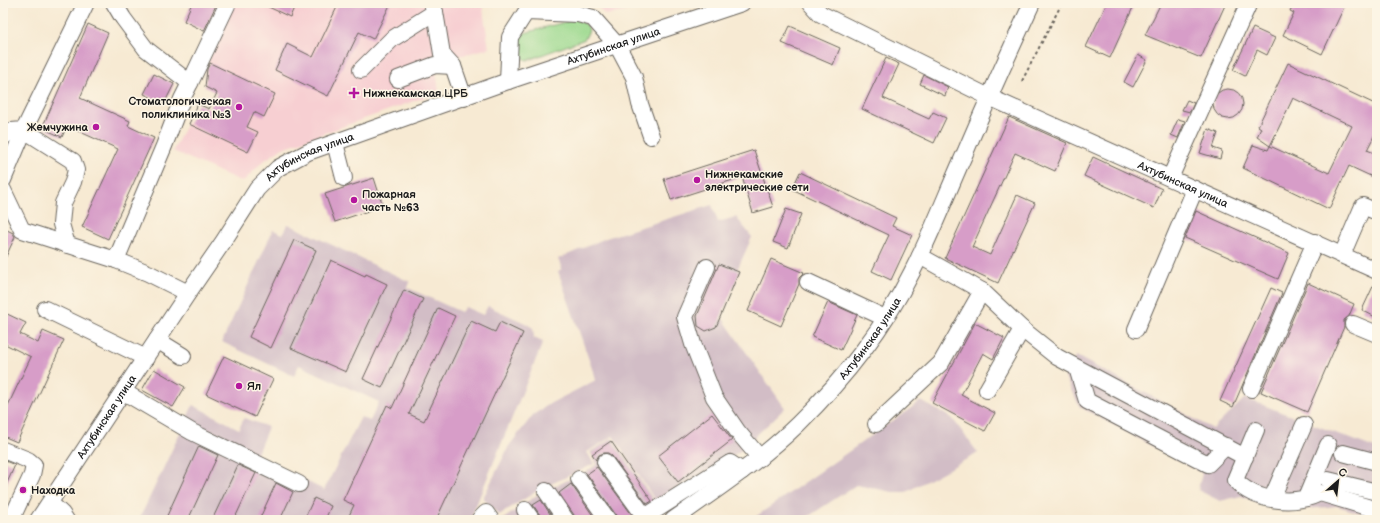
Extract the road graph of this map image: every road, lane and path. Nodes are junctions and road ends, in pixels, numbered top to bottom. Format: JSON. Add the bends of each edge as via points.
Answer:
{"nodes":[{"id":1,"x":86,"y":3,"type":"edge"},
{"id":2,"x":114,"y":3,"type":"edge"},
{"id":3,"x":228,"y":3,"type":"edge"},
{"id":4,"x":742,"y":3,"type":"edge"},
{"id":5,"x":811,"y":3,"type":"edge"},
{"id":6,"x":1032,"y":3,"type":"edge"},
{"id":7,"x":1062,"y":3,"type":"edge"},
{"id":8,"x":1249,"y":3,"type":"edge"},
{"id":9,"x":433,"y":7,"type":"edge"},
{"id":10,"x":617,"y":45,"type":"junction"},
{"id":11,"x":453,"y":66,"type":"junction"},
{"id":12,"x":362,"y":70,"type":"dead end"},
{"id":13,"x":398,"y":79,"type":"dead end"},
{"id":14,"x":1022,"y":81,"type":"dead end"},
{"id":15,"x":508,"y":82,"type":"junction"},
{"id":16,"x":190,"y":83,"type":"junction"},
{"id":17,"x":989,"y":97,"type":"junction"},
{"id":18,"x":464,"y":98,"type":"junction"},
{"id":19,"x":24,"y":130,"type":"junction"},
{"id":20,"x":651,"y":136,"type":"dead end"},
{"id":21,"x":3,"y":137,"type":"edge"},
{"id":22,"x":335,"y":143,"type":"junction"},
{"id":23,"x":344,"y":178,"type":"dead end"},
{"id":24,"x":1170,"y":178,"type":"junction"},
{"id":25,"x":3,"y":180,"type":"edge"},
{"id":26,"x":1195,"y":189,"type":"junction"},
{"id":27,"x":3,"y":190,"type":"edge"},
{"id":28,"x":1377,"y":212,"type":"edge"},
{"id":29,"x":1315,"y":242,"type":"junction"},
{"id":30,"x":68,"y":245,"type":"junction"},
{"id":31,"x":1342,"y":254,"type":"junction"},
{"id":32,"x":920,"y":256,"type":"junction"},
{"id":33,"x":116,"y":260,"type":"junction"},
{"id":34,"x":707,"y":267,"type":"dead end"},
{"id":35,"x":1377,"y":271,"type":"edge"},
{"id":36,"x":808,"y":282,"type":"dead end"},
{"id":37,"x":982,"y":291,"type":"junction"},
{"id":38,"x":188,"y":293,"type":"junction"},
{"id":39,"x":45,"y":309,"type":"dead end"},
{"id":40,"x":885,"y":318,"type":"junction"},
{"id":41,"x":1353,"y":324,"type":"dead end"},
{"id":42,"x":1022,"y":329,"type":"junction"},
{"id":43,"x":1136,"y":329,"type":"dead end"},
{"id":44,"x":1377,"y":334,"type":"edge"},
{"id":45,"x":157,"y":340,"type":"junction"},
{"id":46,"x":183,"y":356,"type":"dead end"},
{"id":47,"x":146,"y":358,"type":"junction"},
{"id":48,"x":1078,"y":368,"type":"junction"},
{"id":49,"x":1251,"y":389,"type":"dead end"},
{"id":50,"x":987,"y":390,"type":"dead end"},
{"id":51,"x":124,"y":392,"type":"junction"},
{"id":52,"x":876,"y":424,"type":"dead end"},
{"id":53,"x":1304,"y":425,"type":"dead end"},
{"id":54,"x":1256,"y":430,"type":"dead end"},
{"id":55,"x":1328,"y":445,"type":"dead end"},
{"id":56,"x":1226,"y":446,"type":"junction"},
{"id":57,"x":3,"y":450,"type":"edge"},
{"id":58,"x":1343,"y":453,"type":"dead end"},
{"id":59,"x":1245,"y":457,"type":"junction"},
{"id":60,"x":760,"y":458,"type":"junction"},
{"id":61,"x":605,"y":462,"type":"dead end"},
{"id":62,"x":1377,"y":462,"type":"edge"},
{"id":63,"x":742,"y":471,"type":"junction"},
{"id":64,"x":579,"y":479,"type":"dead end"},
{"id":65,"x":299,"y":484,"type":"dead end"},
{"id":66,"x":1335,"y":487,"type":"junction"},
{"id":67,"x":546,"y":491,"type":"dead end"},
{"id":68,"x":1377,"y":492,"type":"edge"},
{"id":69,"x":1272,"y":498,"type":"junction"},
{"id":70,"x":1306,"y":498,"type":"junction"},
{"id":71,"x":50,"y":503,"type":"junction"},
{"id":72,"x":1377,"y":510,"type":"edge"},
{"id":73,"x":643,"y":518,"type":"edge"},
{"id":74,"x":11,"y":520,"type":"edge"},
{"id":75,"x":38,"y":520,"type":"edge"},
{"id":76,"x":66,"y":520,"type":"edge"},
{"id":77,"x":479,"y":520,"type":"edge"},
{"id":78,"x":492,"y":520,"type":"edge"},
{"id":79,"x":566,"y":520,"type":"edge"},
{"id":80,"x":608,"y":520,"type":"edge"},
{"id":81,"x":673,"y":520,"type":"edge"}],
"edges":[{"from":1,"to":19,"type":"street"},
{"from":2,"to":16,"type":"street","via":[[146,49]]},
{"from":3,"to":16,"type":"street"},
{"from":4,"to":10,"type":"street","name":"Ахтубинская улица"},
{"from":5,"to":17,"type":"street","name":"Ахтубинская улица","via":[[821,14]]},
{"from":6,"to":17,"type":"street","name":"Ахтубинская улица"},
{"from":7,"to":14,"type":"path"},
{"from":8,"to":24,"type":"street"},
{"from":9,"to":11,"type":"street","via":[[442,54]]},
{"from":9,"to":12,"type":"street","via":[[392,39]]},
{"from":10,"to":15,"type":"street","name":"Ахтубинская улица"},
{"from":10,"to":15,"type":"street","via":[[592,18],[578,14],[526,12],[510,38]]},
{"from":10,"to":20,"type":"street","via":[[634,77]]},
{"from":11,"to":13,"type":"street","via":[[435,65]]},
{"from":11,"to":18,"type":"street"},
{"from":15,"to":18,"type":"street","name":"Ахтубинская улица"},
{"from":16,"to":33,"type":"street"},
{"from":17,"to":24,"type":"street","name":"Ахтубинская улица"},
{"from":17,"to":32,"type":"street","name":"Ахтубинская улица"},
{"from":18,"to":22,"type":"street","name":"Ахтубинская улица"},
{"from":19,"to":21,"type":"street","via":[[11,131]]},
{"from":19,"to":25,"type":"street"},
{"from":19,"to":30,"type":"street","via":[[73,161],[76,170],[63,203],[61,224]]},
{"from":22,"to":23,"type":"street"},
{"from":22,"to":38,"type":"street","name":"Ахтубинская улица","via":[[308,152],[278,168],[257,189]]},
{"from":24,"to":26,"type":"street","name":"Ахтубинская улица"},
{"from":26,"to":29,"type":"street","name":"Ахтубинская улица"},
{"from":26,"to":43,"type":"street"},
{"from":27,"to":30,"type":"street","via":[[22,230]]},
{"from":28,"to":31,"type":"street","via":[[1363,206]]},
{"from":29,"to":31,"type":"street","name":"Ахтубинская улица"},
{"from":29,"to":49,"type":"street"},
{"from":30,"to":33,"type":"street"},
{"from":31,"to":35,"type":"street","name":"Ахтубинская улица"},
{"from":32,"to":37,"type":"street"},
{"from":32,"to":40,"type":"street","name":"Ахтубинская улица"},
{"from":33,"to":38,"type":"street"},
{"from":34,"to":60,"type":"street","via":[[685,317],[714,397]]},
{"from":36,"to":40,"type":"street"},
{"from":37,"to":42,"type":"street"},
{"from":37,"to":52,"type":"street","via":[[941,363]]},
{"from":38,"to":45,"type":"street","name":"Ахтубинская улица"},
{"from":39,"to":47,"type":"street"},
{"from":40,"to":60,"type":"street","name":"Ахтубинская улица","via":[[865,348],[834,385],[798,424]]},
{"from":41,"to":44,"type":"street"},
{"from":42,"to":48,"type":"street","via":[[1057,357]]},
{"from":42,"to":50,"type":"street"},
{"from":45,"to":46,"type":"street"},
{"from":45,"to":47,"type":"street","name":"Ахтубинская улица"},
{"from":47,"to":51,"type":"street","name":"Ахтубинская улица"},
{"from":48,"to":56,"type":"street"},
{"from":48,"to":56,"type":"street","via":[[1087,401],[1208,464]]},
{"from":51,"to":65,"type":"street","via":[[192,432]]},
{"from":51,"to":71,"type":"street","name":"Ахтубинская улица"},
{"from":53,"to":69,"type":"street"},
{"from":54,"to":59,"type":"street"},
{"from":55,"to":70,"type":"street"},
{"from":56,"to":59,"type":"street"},
{"from":57,"to":74,"type":"street","via":[[28,460],[34,466]]},
{"from":58,"to":62,"type":"street"},
{"from":59,"to":69,"type":"street","via":[[1235,480],[1242,488]]},
{"from":60,"to":63,"type":"street","name":"Ахтубинская улица"},
{"from":61,"to":73,"type":"street"},
{"from":63,"to":73,"type":"street","via":[[730,462]]},
{"from":63,"to":81,"type":"street","name":"Ахтубинская улица"},
{"from":64,"to":80,"type":"street"},
{"from":66,"to":68,"type":"street"},
{"from":66,"to":70,"type":"street"},
{"from":66,"to":72,"type":"street"},
{"from":67,"to":79,"type":"street"},
{"from":69,"to":70,"type":"street","via":[[1290,501]]},
{"from":71,"to":75,"type":"street","name":"Ахтубинская улица"},
{"from":71,"to":76,"type":"street"},
{"from":77,"to":78,"type":"street","via":[[486,513]]}]}
